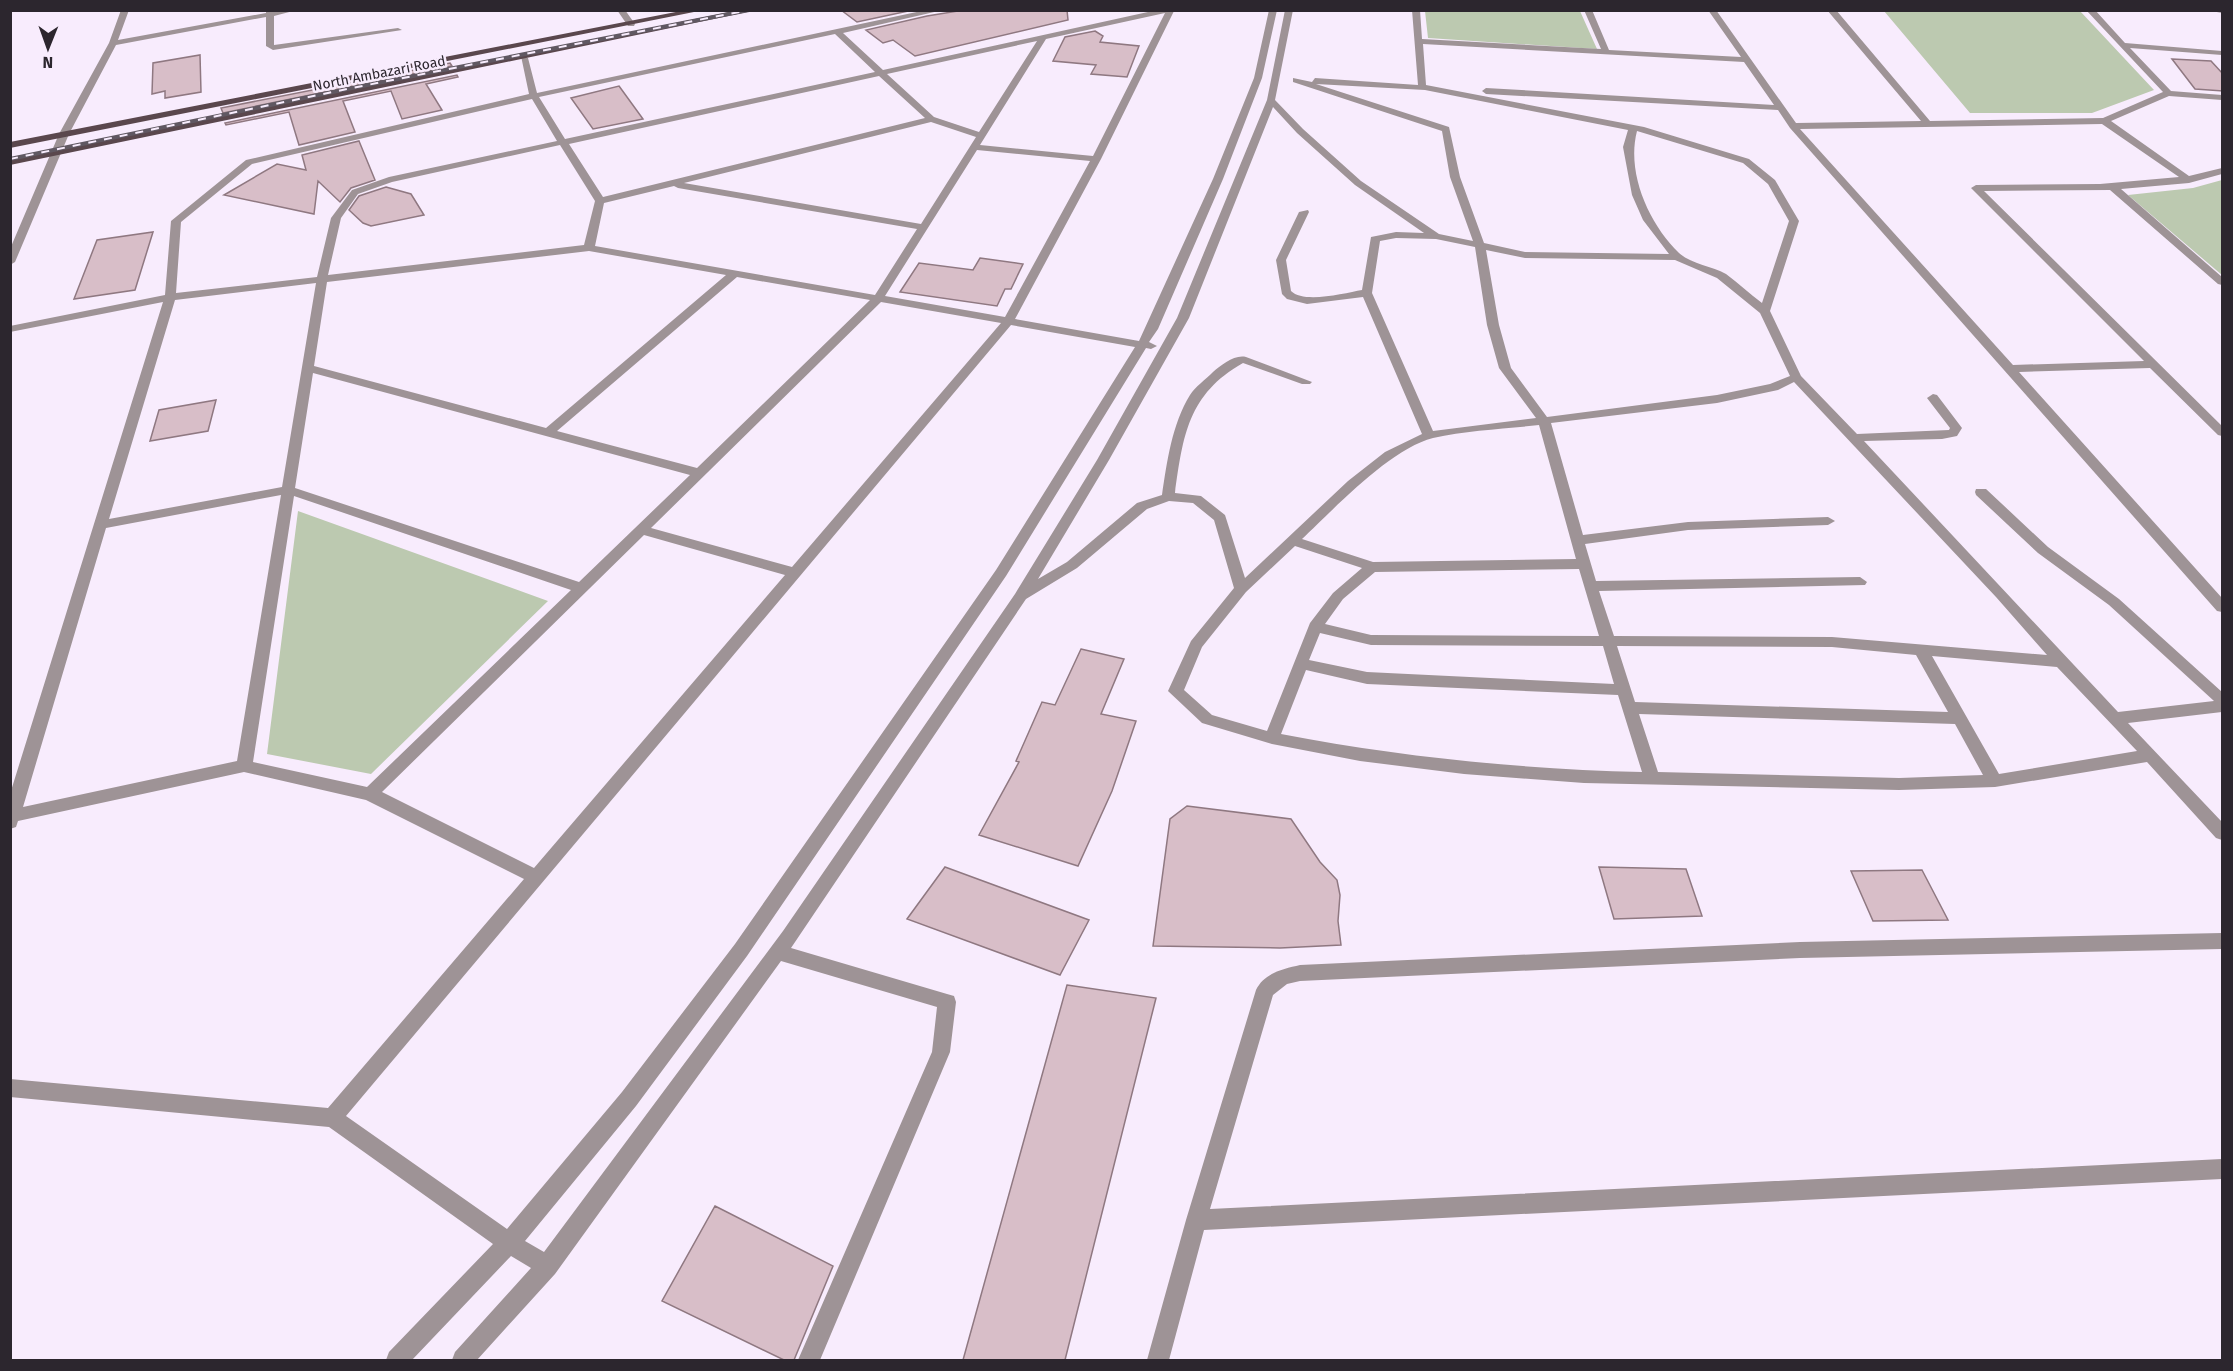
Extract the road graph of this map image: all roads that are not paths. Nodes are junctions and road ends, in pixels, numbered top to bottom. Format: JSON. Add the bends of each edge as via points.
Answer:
{"nodes":[{"id":1,"x":124,"y":10,"type":"edge"},
{"id":2,"x":293,"y":10,"type":"edge"},
{"id":3,"x":621,"y":10,"type":"edge"},
{"id":4,"x":700,"y":10,"type":"edge"},
{"id":5,"x":753,"y":10,"type":"edge"},
{"id":6,"x":939,"y":10,"type":"edge"},
{"id":7,"x":1273,"y":10,"type":"edge"},
{"id":8,"x":1289,"y":10,"type":"edge"},
{"id":9,"x":1416,"y":10,"type":"edge"},
{"id":10,"x":1588,"y":10,"type":"edge"},
{"id":11,"x":1712,"y":10,"type":"edge"},
{"id":12,"x":1831,"y":10,"type":"edge"},
{"id":13,"x":2090,"y":10,"type":"edge"},
{"id":14,"x":2210,"y":10,"type":"edge"},
{"id":15,"x":1170,"y":11,"type":"edge"},
{"id":16,"x":2223,"y":11,"type":"edge"},
{"id":17,"x":270,"y":13,"type":"edge"},
{"id":18,"x":631,"y":24,"type":"junction"},
{"id":19,"x":398,"y":30,"type":"dead end"},
{"id":20,"x":837,"y":32,"type":"junction"},
{"id":21,"x":1043,"y":38,"type":"junction"},
{"id":22,"x":1418,"y":40,"type":"junction"},
{"id":23,"x":113,"y":43,"type":"junction"},
{"id":24,"x":2124,"y":45,"type":"junction"},
{"id":25,"x":1606,"y":51,"type":"junction"},
{"id":26,"x":2223,"y":53,"type":"edge"},
{"id":27,"x":524,"y":58,"type":"junction"},
{"id":28,"x":1749,"y":60,"type":"junction"},
{"id":29,"x":880,"y":73,"type":"junction"},
{"id":30,"x":1258,"y":78,"type":"junction"},
{"id":31,"x":1277,"y":79,"type":"junction"},
{"id":32,"x":1296,"y":80,"type":"junction"},
{"id":33,"x":1422,"y":87,"type":"junction"},
{"id":34,"x":2168,"y":93,"type":"junction"},
{"id":35,"x":534,"y":96,"type":"junction"},
{"id":36,"x":2223,"y":98,"type":"edge"},
{"id":37,"x":1271,"y":100,"type":"junction"},
{"id":38,"x":1781,"y":108,"type":"junction"},
{"id":39,"x":931,"y":119,"type":"junction"},
{"id":40,"x":2104,"y":121,"type":"junction"},
{"id":41,"x":1928,"y":124,"type":"junction"},
{"id":42,"x":1793,"y":126,"type":"junction"},
{"id":43,"x":1633,"y":128,"type":"junction"},
{"id":44,"x":64,"y":134,"type":"junction"},
{"id":45,"x":981,"y":136,"type":"junction"},
{"id":46,"x":564,"y":143,"type":"junction"},
{"id":47,"x":10,"y":145,"type":"edge"},
{"id":48,"x":974,"y":147,"type":"junction"},
{"id":49,"x":58,"y":152,"type":"junction"},
{"id":50,"x":1096,"y":159,"type":"junction"},
{"id":51,"x":10,"y":162,"type":"edge"},
{"id":52,"x":2223,"y":171,"type":"edge"},
{"id":53,"x":2189,"y":180,"type":"junction"},
{"id":54,"x":671,"y":183,"type":"junction"},
{"id":55,"x":2113,"y":187,"type":"junction"},
{"id":56,"x":600,"y":201,"type":"junction"},
{"id":57,"x":1304,"y":212,"type":"dead end"},
{"id":58,"x":923,"y":227,"type":"junction"},
{"id":59,"x":1436,"y":236,"type":"junction"},
{"id":60,"x":1480,"y":246,"type":"junction"},
{"id":61,"x":589,"y":248,"type":"junction"},
{"id":62,"x":1677,"y":257,"type":"junction"},
{"id":63,"x":10,"y":262,"type":"edge"},
{"id":64,"x":734,"y":274,"type":"junction"},
{"id":65,"x":322,"y":279,"type":"junction"},
{"id":66,"x":2223,"y":282,"type":"edge"},
{"id":67,"x":1367,"y":293,"type":"junction"},
{"id":68,"x":170,"y":297,"type":"junction"},
{"id":69,"x":878,"y":299,"type":"junction"},
{"id":70,"x":1766,"y":311,"type":"junction"},
{"id":71,"x":1008,"y":322,"type":"junction"},
{"id":72,"x":10,"y":329,"type":"edge"},
{"id":73,"x":1144,"y":345,"type":"junction"},
{"id":74,"x":1167,"y":350,"type":"junction"},
{"id":75,"x":2154,"y":364,"type":"junction"},
{"id":76,"x":308,"y":368,"type":"junction"},
{"id":77,"x":2011,"y":369,"type":"junction"},
{"id":78,"x":1796,"y":377,"type":"junction"},
{"id":79,"x":1306,"y":382,"type":"dead end"},
{"id":80,"x":1933,"y":398,"type":"dead end"},
{"id":81,"x":1543,"y":419,"type":"junction"},
{"id":82,"x":549,"y":432,"type":"junction"},
{"id":83,"x":2223,"y":432,"type":"edge"},
{"id":84,"x":1429,"y":435,"type":"junction"},
{"id":85,"x":1853,"y":438,"type":"junction"},
{"id":86,"x":699,"y":473,"type":"junction"},
{"id":87,"x":288,"y":490,"type":"junction"},
{"id":88,"x":1981,"y":492,"type":"dead end"},
{"id":89,"x":1168,"y":497,"type":"junction"},
{"id":90,"x":1828,"y":521,"type":"dead end"},
{"id":91,"x":101,"y":525,"type":"junction"},
{"id":92,"x":641,"y":530,"type":"junction"},
{"id":93,"x":1578,"y":540,"type":"junction"},
{"id":94,"x":1294,"y":541,"type":"junction"},
{"id":95,"x":1584,"y":564,"type":"junction"},
{"id":96,"x":1372,"y":567,"type":"junction"},
{"id":97,"x":795,"y":573,"type":"junction"},
{"id":98,"x":1860,"y":582,"type":"dead end"},
{"id":99,"x":1591,"y":586,"type":"junction"},
{"id":100,"x":581,"y":588,"type":"junction"},
{"id":101,"x":1241,"y":589,"type":"junction"},
{"id":102,"x":1020,"y":597,"type":"junction"},
{"id":103,"x":2223,"y":607,"type":"edge"},
{"id":104,"x":1315,"y":627,"type":"junction"},
{"id":105,"x":1608,"y":641,"type":"junction"},
{"id":106,"x":1921,"y":650,"type":"junction"},
{"id":107,"x":2062,"y":662,"type":"junction"},
{"id":108,"x":1301,"y":664,"type":"junction"},
{"id":109,"x":1624,"y":690,"type":"junction"},
{"id":110,"x":2223,"y":700,"type":"edge"},
{"id":111,"x":2223,"y":706,"type":"edge"},
{"id":112,"x":1630,"y":708,"type":"junction"},
{"id":113,"x":1960,"y":718,"type":"junction"},
{"id":114,"x":2117,"y":718,"type":"junction"},
{"id":115,"x":1272,"y":738,"type":"junction"},
{"id":116,"x":2150,"y":755,"type":"junction"},
{"id":117,"x":244,"y":766,"type":"junction"},
{"id":118,"x":1652,"y":778,"type":"junction"},
{"id":119,"x":1995,"y":781,"type":"junction"},
{"id":120,"x":370,"y":794,"type":"junction"},
{"id":121,"x":11,"y":819,"type":"edge"},
{"id":122,"x":2223,"y":833,"type":"edge"},
{"id":123,"x":536,"y":877,"type":"junction"},
{"id":124,"x":2220,"y":945,"type":"edge"},
{"id":125,"x":777,"y":952,"type":"junction"},
{"id":126,"x":10,"y":1088,"type":"edge"},
{"id":127,"x":332,"y":1118,"type":"junction"},
{"id":128,"x":2223,"y":1169,"type":"edge"},
{"id":129,"x":1196,"y":1220,"type":"junction"},
{"id":130,"x":509,"y":1243,"type":"junction"},
{"id":131,"x":547,"y":1266,"type":"junction"},
{"id":132,"x":397,"y":1360,"type":"edge"},
{"id":133,"x":463,"y":1360,"type":"edge"},
{"id":134,"x":809,"y":1360,"type":"edge"},
{"id":135,"x":1158,"y":1360,"type":"edge"}],
"edges":[{"from":1,"to":23,"type":"street"},
{"from":2,"to":17,"type":"street"},
{"from":3,"to":18,"type":"street"},
{"from":4,"to":18,"type":"main road","name":"North Ambazari Road"},
{"from":5,"to":27,"type":"main road","name":"North Ambazari Road"},
{"from":6,"to":20,"type":"street"},
{"from":7,"to":30,"type":"street"},
{"from":8,"to":31,"type":"street"},
{"from":9,"to":22,"type":"street"},
{"from":10,"to":25,"type":"street"},
{"from":11,"to":28,"type":"street"},
{"from":12,"to":41,"type":"street"},
{"from":13,"to":24,"type":"street"},
{"from":14,"to":16,"type":"street"},
{"from":15,"to":21,"type":"street"},
{"from":15,"to":50,"type":"street"},
{"from":17,"to":19,"type":"street","via":[[273,48]]},
{"from":17,"to":23,"type":"street"},
{"from":18,"to":44,"type":"main road","name":"North Ambazari Road"},
{"from":20,"to":29,"type":"street"},
{"from":20,"to":35,"type":"street"},
{"from":21,"to":29,"type":"street"},
{"from":21,"to":45,"type":"street"},
{"from":22,"to":25,"type":"street"},
{"from":22,"to":33,"type":"street"},
{"from":23,"to":44,"type":"street"},
{"from":24,"to":26,"type":"street"},
{"from":24,"to":34,"type":"street"},
{"from":25,"to":28,"type":"street"},
{"from":27,"to":35,"type":"street"},
{"from":27,"to":49,"type":"main road","name":"North Ambazari Road"},
{"from":28,"to":38,"type":"street"},
{"from":29,"to":39,"type":"street"},
{"from":29,"to":46,"type":"street"},
{"from":30,"to":31,"type":"street"},
{"from":30,"to":73,"type":"street"},
{"from":31,"to":32,"type":"street"},
{"from":31,"to":37,"type":"street"},
{"from":32,"to":33,"type":"street"},
{"from":32,"to":60,"type":"street","via":[[1446,129],[1455,177]]},
{"from":33,"to":38,"type":"street"},
{"from":33,"to":43,"type":"street"},
{"from":34,"to":36,"type":"street"},
{"from":34,"to":40,"type":"street"},
{"from":35,"to":46,"type":"street"},
{"from":35,"to":68,"type":"street","via":[[249,162],[176,221]]},
{"from":37,"to":59,"type":"street","via":[[1358,183]]},
{"from":37,"to":74,"type":"street"},
{"from":38,"to":42,"type":"street"},
{"from":39,"to":45,"type":"street"},
{"from":39,"to":54,"type":"street"},
{"from":40,"to":41,"type":"street"},
{"from":40,"to":53,"type":"street"},
{"from":41,"to":42,"type":"street"},
{"from":42,"to":77,"type":"street"},
{"from":43,"to":62,"type":"street","via":[[1628,147],[1637,195],[1648,220]]},
{"from":43,"to":70,"type":"street","via":[[1746,161],[1772,182],[1794,221]]},
{"from":44,"to":47,"type":"main road","name":"North Ambazari Road"},
{"from":44,"to":49,"type":"street"},
{"from":45,"to":48,"type":"street"},
{"from":46,"to":56,"type":"street"},
{"from":46,"to":65,"type":"street","via":[[389,180],[355,192],[336,218]]},
{"from":48,"to":50,"type":"street"},
{"from":48,"to":58,"type":"street"},
{"from":49,"to":51,"type":"main road","name":"North Ambazari Road"},
{"from":49,"to":63,"type":"street"},
{"from":50,"to":71,"type":"street"},
{"from":52,"to":53,"type":"street"},
{"from":53,"to":55,"type":"street"},
{"from":54,"to":56,"type":"street"},
{"from":54,"to":58,"type":"street"},
{"from":55,"to":66,"type":"street"},
{"from":55,"to":75,"type":"street","via":[[1976,188]]},
{"from":56,"to":61,"type":"street"},
{"from":57,"to":67,"type":"street","via":[[1281,260],[1286,292],[1307,301]]},
{"from":58,"to":69,"type":"street"},
{"from":59,"to":60,"type":"street"},
{"from":59,"to":67,"type":"street","via":[[1375,239]]},
{"from":60,"to":62,"type":"street","via":[[1525,255]]},
{"from":60,"to":81,"type":"street","via":[[1493,325],[1506,368]]},
{"from":61,"to":64,"type":"street"},
{"from":61,"to":65,"type":"street"},
{"from":62,"to":70,"type":"street","via":[[1721,276]]},
{"from":64,"to":69,"type":"street"},
{"from":64,"to":82,"type":"street"},
{"from":65,"to":68,"type":"street"},
{"from":65,"to":76,"type":"street"},
{"from":67,"to":84,"type":"street"},
{"from":68,"to":72,"type":"street"},
{"from":68,"to":91,"type":"street"},
{"from":69,"to":71,"type":"street"},
{"from":69,"to":86,"type":"street"},
{"from":70,"to":78,"type":"street"},
{"from":71,"to":73,"type":"street"},
{"from":71,"to":97,"type":"street"},
{"from":73,"to":74,"type":"street"},
{"from":73,"to":130,"type":"street","via":[[1001,573],[754,932],[629,1099]]},
{"from":74,"to":102,"type":"street"},
{"from":75,"to":77,"type":"street"},
{"from":75,"to":83,"type":"street"},
{"from":76,"to":82,"type":"street"},
{"from":76,"to":87,"type":"street"},
{"from":77,"to":103,"type":"street"},
{"from":78,"to":81,"type":"street","via":[[1774,387],[1717,399]]},
{"from":78,"to":85,"type":"street"},
{"from":79,"to":89,"type":"street","via":[[1242,359],[1224,369],[1196,395],[1187,413]]},
{"from":80,"to":85,"type":"street","via":[[1954,423],[1953,433]]},
{"from":81,"to":84,"type":"street"},
{"from":81,"to":93,"type":"street"},
{"from":82,"to":86,"type":"street"},
{"from":84,"to":94,"type":"street","via":[[1389,455]]},
{"from":85,"to":107,"type":"street"},
{"from":86,"to":92,"type":"street"},
{"from":87,"to":91,"type":"street"},
{"from":87,"to":100,"type":"street"},
{"from":87,"to":117,"type":"street"},
{"from":88,"to":110,"type":"street","via":[[2043,550],[2114,602]]},
{"from":89,"to":101,"type":"street","via":[[1196,499],[1220,518]]},
{"from":89,"to":102,"type":"street","via":[[1142,506],[1072,565]]},
{"from":90,"to":93,"type":"street","via":[[1688,526]]},
{"from":91,"to":121,"type":"street"},
{"from":92,"to":97,"type":"street"},
{"from":92,"to":100,"type":"street"},
{"from":93,"to":95,"type":"street"},
{"from":94,"to":96,"type":"street"},
{"from":94,"to":101,"type":"street"},
{"from":95,"to":96,"type":"street"},
{"from":95,"to":99,"type":"street"},
{"from":96,"to":104,"type":"street","via":[[1338,596]]},
{"from":97,"to":123,"type":"street"},
{"from":98,"to":99,"type":"street"},
{"from":99,"to":105,"type":"street"},
{"from":100,"to":120,"type":"street"},
{"from":101,"to":115,"type":"street","via":[[1196,645],[1176,691],[1207,719]]},
{"from":102,"to":125,"type":"street"},
{"from":104,"to":105,"type":"street","via":[[1371,640]]},
{"from":104,"to":108,"type":"street"},
{"from":105,"to":106,"type":"street","via":[[1832,642]]},
{"from":105,"to":109,"type":"street"},
{"from":106,"to":107,"type":"street"},
{"from":106,"to":113,"type":"street"},
{"from":107,"to":114,"type":"street"},
{"from":108,"to":109,"type":"street","via":[[1367,678]]},
{"from":108,"to":115,"type":"street"},
{"from":109,"to":112,"type":"street"},
{"from":111,"to":114,"type":"street"},
{"from":112,"to":113,"type":"street"},
{"from":112,"to":118,"type":"street"},
{"from":113,"to":119,"type":"street"},
{"from":114,"to":116,"type":"street"},
{"from":115,"to":118,"type":"street","via":[[1359,755],[1464,768]]},
{"from":116,"to":119,"type":"street"},
{"from":116,"to":122,"type":"street"},
{"from":117,"to":120,"type":"street"},
{"from":117,"to":121,"type":"street"},
{"from":118,"to":119,"type":"street","via":[[1899,784]]},
{"from":120,"to":123,"type":"street"},
{"from":123,"to":127,"type":"street"},
{"from":124,"to":129,"type":"street","via":[[1800,950],[1300,973],[1282,977],[1265,990]]},
{"from":125,"to":131,"type":"street"},
{"from":125,"to":134,"type":"street","via":[[947,1002],[941,1052]]},
{"from":126,"to":127,"type":"street"},
{"from":127,"to":130,"type":"street"},
{"from":128,"to":129,"type":"street"},
{"from":129,"to":135,"type":"street"},
{"from":130,"to":131,"type":"street"},
{"from":130,"to":132,"type":"street"},
{"from":131,"to":133,"type":"street"}]}
